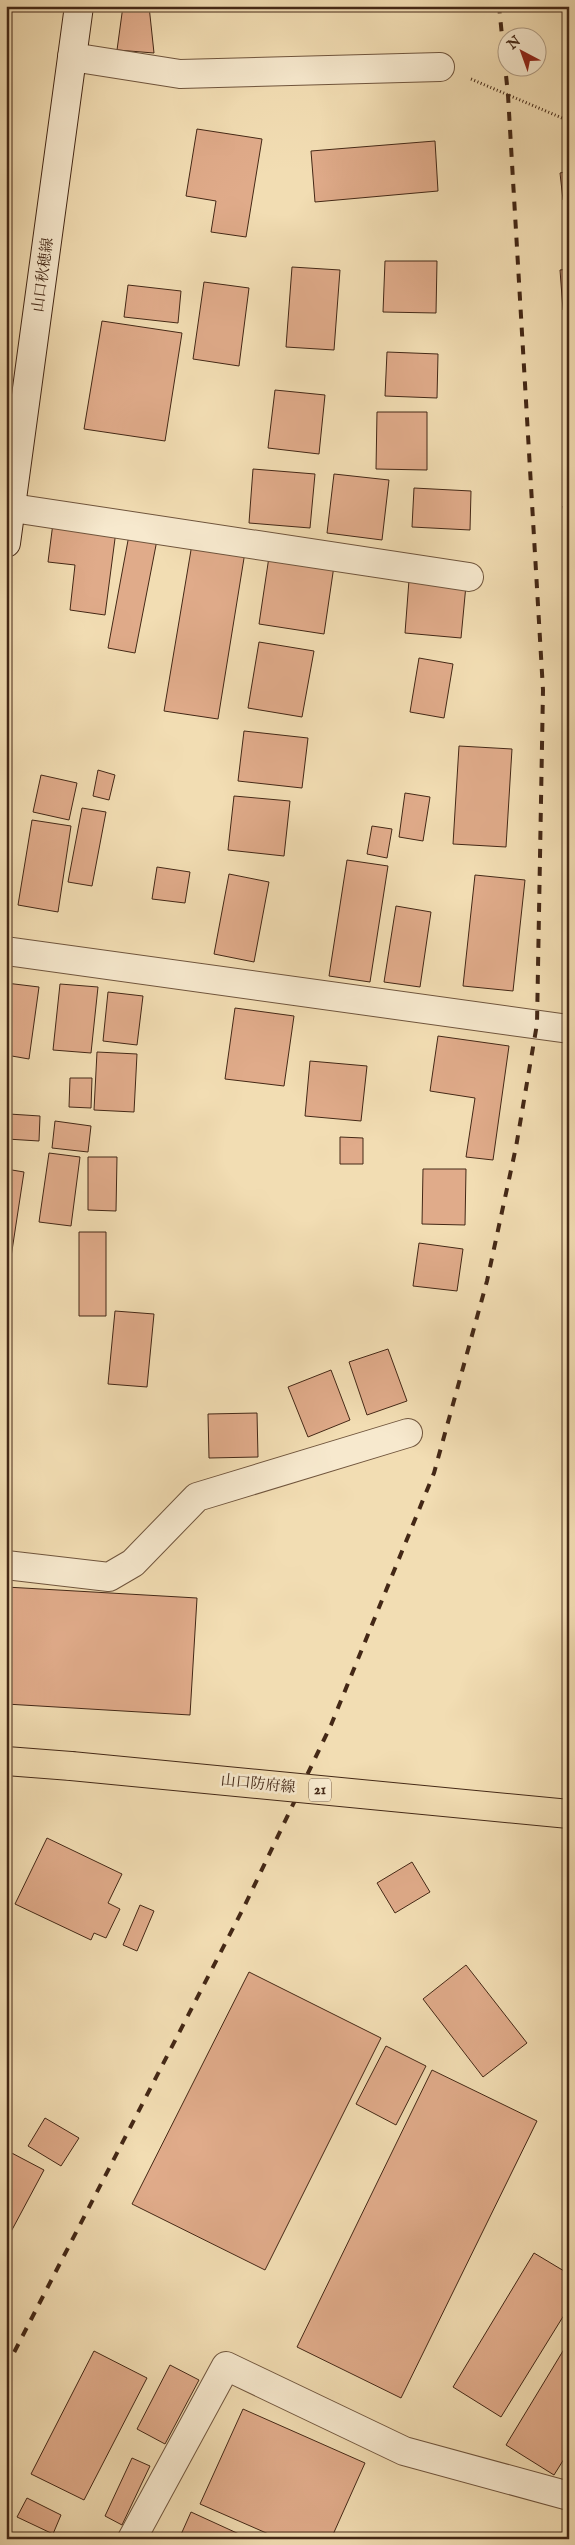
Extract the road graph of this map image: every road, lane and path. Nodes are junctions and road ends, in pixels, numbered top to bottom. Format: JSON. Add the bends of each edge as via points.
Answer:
{"nodes":[{"id":1,"x":79,"y":6,"type":"edge"},
{"id":2,"x":72,"y":57,"type":"junction"},
{"id":3,"x":440,"y":67,"type":"joint"},
{"id":4,"x":569,"y":121,"type":"edge"},
{"id":5,"x":9,"y":507,"type":"edge"},
{"id":6,"x":6,"y":543,"type":"edge"},
{"id":7,"x":469,"y":577,"type":"dead end"},
{"id":8,"x":6,"y":951,"type":"edge"},
{"id":9,"x":569,"y":1029,"type":"edge"},
{"id":10,"x":408,"y":1433,"type":"dead end"},
{"id":11,"x":6,"y":1565,"type":"edge"},
{"id":12,"x":6,"y":1761,"type":"edge"},
{"id":13,"x":569,"y":1814,"type":"edge"},
{"id":14,"x":569,"y":2496,"type":"edge"},
{"id":15,"x":132,"y":2539,"type":"edge"}],
"edges":[{"from":1,"to":2,"type":"street","name":"山口秋穂線"},
{"from":2,"to":3,"type":"street","via":[[180,74]]},
{"from":2,"to":5,"type":"street","name":"山口秋穂線"},
{"from":3,"to":4,"type":"path"},
{"from":5,"to":6,"type":"street","name":"山口秋穂線"},
{"from":5,"to":7,"type":"street"},
{"from":8,"to":9,"type":"street"},
{"from":10,"to":11,"type":"street","via":[[196,1497],[133,1564],[109,1578]]},
{"from":12,"to":13,"type":"main road","name":"山口防府線","number":"21","bridge":true},
{"from":14,"to":15,"type":"street","via":[[404,2451],[226,2366]]}]}
